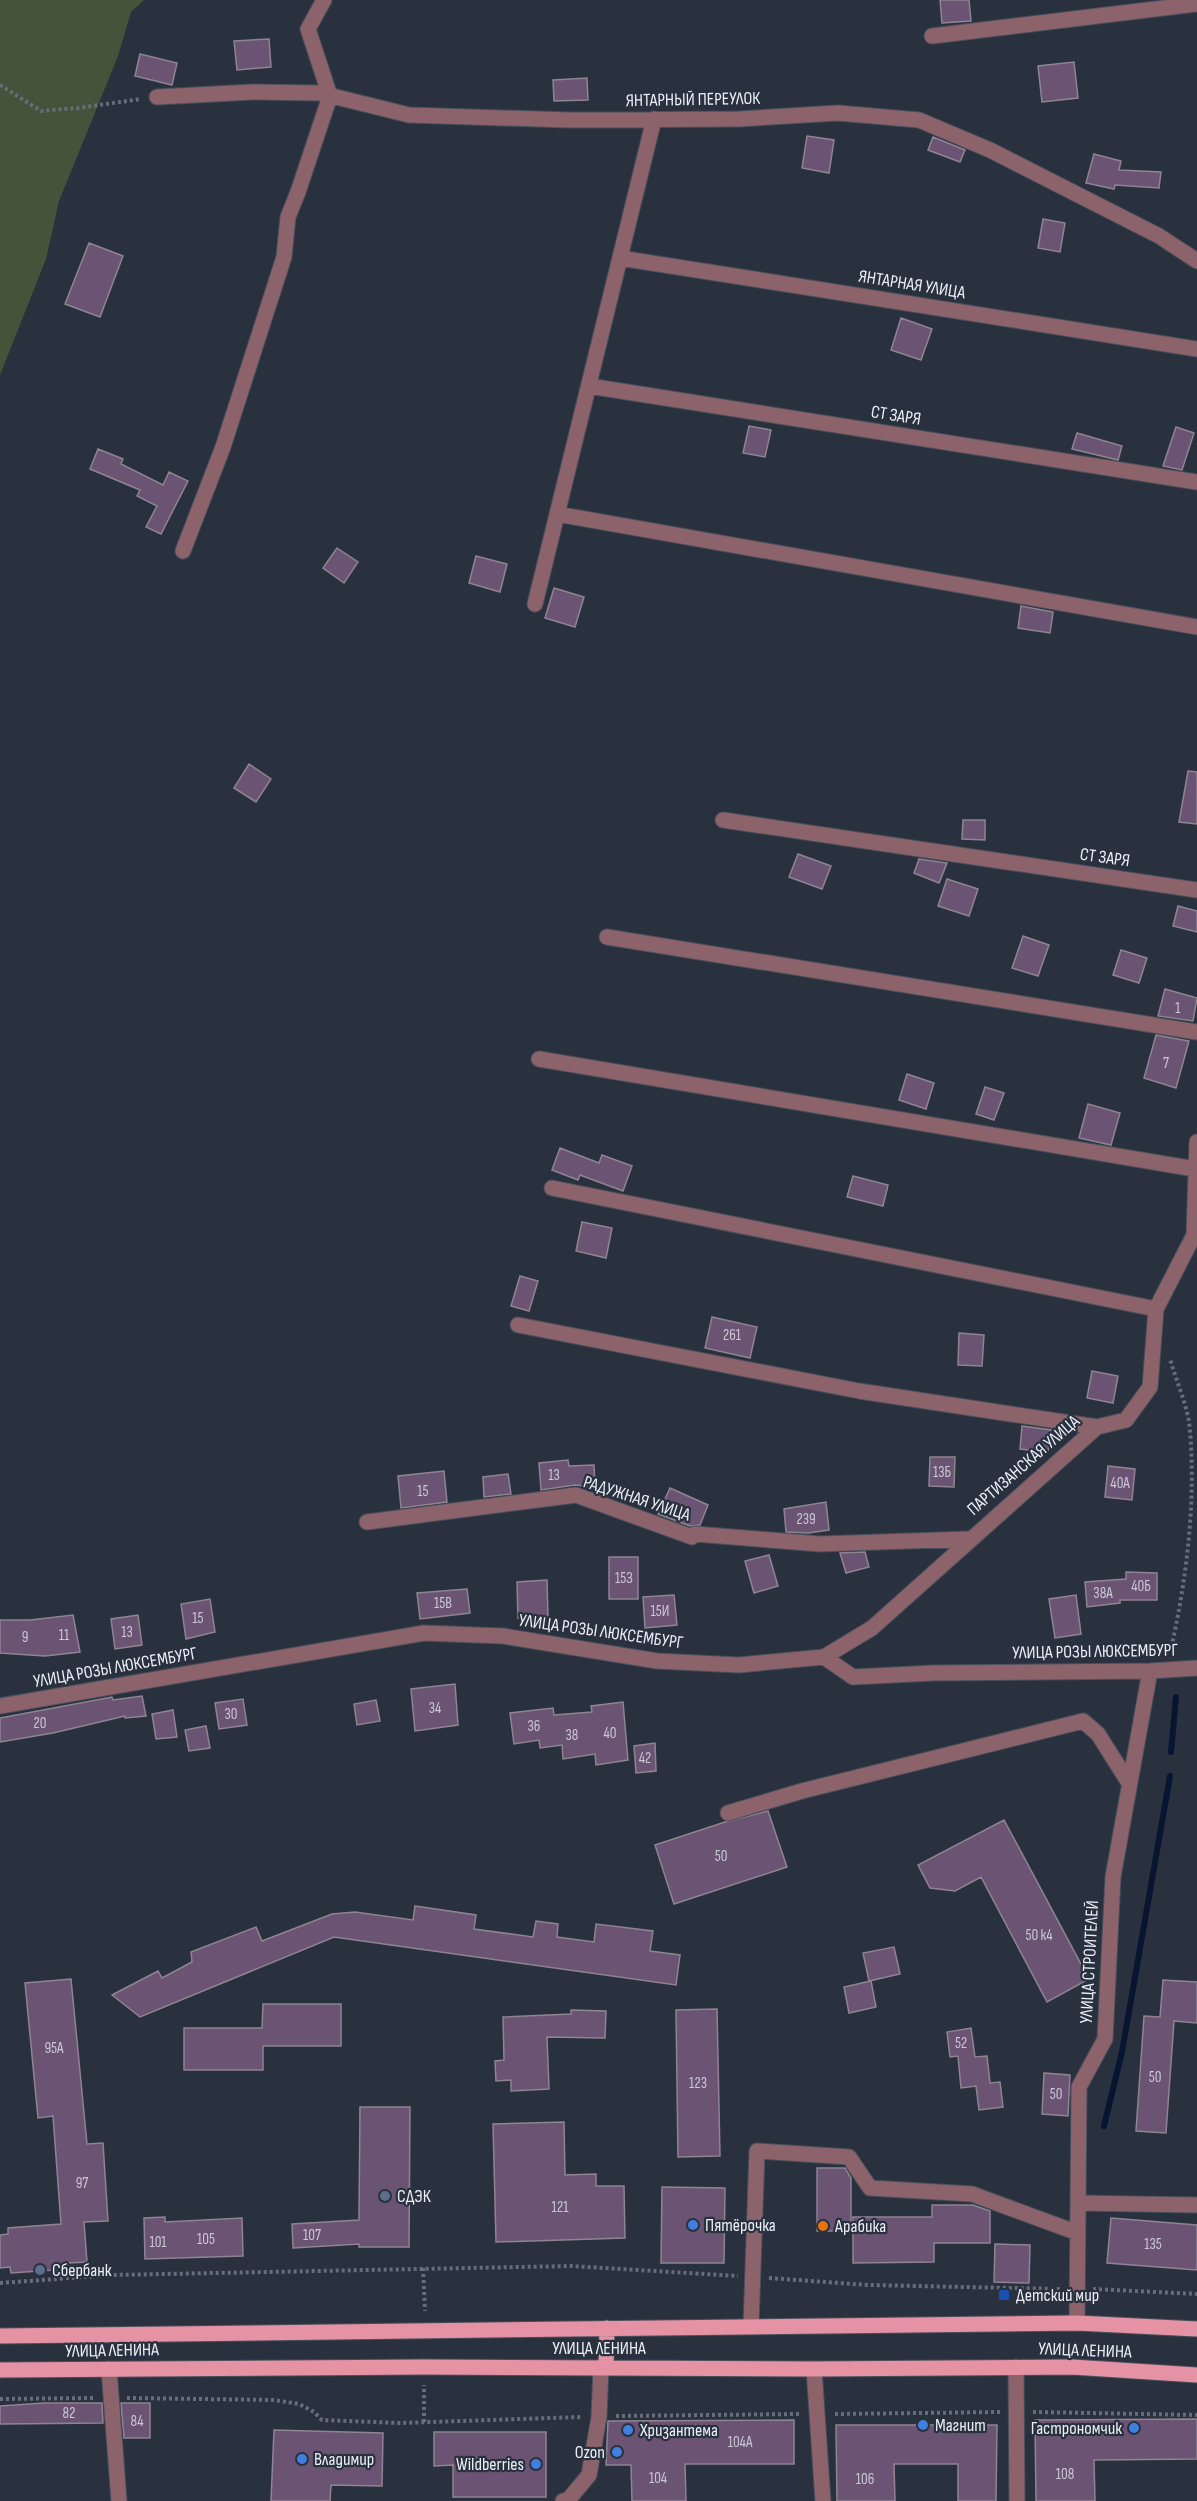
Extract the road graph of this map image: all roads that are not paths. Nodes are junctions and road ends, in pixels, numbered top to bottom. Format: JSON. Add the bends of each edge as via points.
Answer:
{"nodes":[{"id":1,"x":324,"y":0,"type":"edge"},
{"id":2,"x":1197,"y":4,"type":"edge"},
{"id":3,"x":932,"y":36,"type":"dead end"},
{"id":4,"x":330,"y":96,"type":"junction"},
{"id":5,"x":157,"y":97,"type":"road end"},
{"id":6,"x":654,"y":119,"type":"junction"},
{"id":7,"x":620,"y":258,"type":"junction"},
{"id":8,"x":1197,"y":261,"type":"edge"},
{"id":9,"x":1197,"y":350,"type":"edge"},
{"id":10,"x":589,"y":386,"type":"junction"},
{"id":11,"x":1197,"y":482,"type":"edge"},
{"id":12,"x":557,"y":514,"type":"junction"},
{"id":13,"x":183,"y":551,"type":"dead end"},
{"id":14,"x":535,"y":604,"type":"dead end"},
{"id":15,"x":1197,"y":627,"type":"edge"},
{"id":16,"x":723,"y":820,"type":"dead end"},
{"id":17,"x":1197,"y":890,"type":"edge"},
{"id":18,"x":607,"y":937,"type":"dead end"},
{"id":19,"x":1197,"y":1032,"type":"edge"},
{"id":20,"x":539,"y":1059,"type":"dead end"},
{"id":21,"x":1197,"y":1142,"type":"edge"},
{"id":22,"x":1195,"y":1169,"type":"junction"},
{"id":23,"x":552,"y":1188,"type":"dead end"},
{"id":24,"x":1195,"y":1235,"type":"edge"},
{"id":25,"x":1156,"y":1310,"type":"junction"},
{"id":26,"x":518,"y":1325,"type":"dead end"},
{"id":27,"x":1097,"y":1426,"type":"junction"},
{"id":28,"x":366,"y":1522,"type":"dead end"},
{"id":29,"x":968,"y":1539,"type":"junction"},
{"id":30,"x":824,"y":1658,"type":"junction"},
{"id":31,"x":1197,"y":1668,"type":"edge"},
{"id":32,"x":1150,"y":1671,"type":"junction"},
{"id":33,"x":0,"y":1706,"type":"edge"},
{"id":34,"x":1130,"y":1783,"type":"junction"},
{"id":35,"x":728,"y":1812,"type":"dead end"},
{"id":36,"x":1078,"y":2203,"type":"junction"},
{"id":37,"x":1197,"y":2205,"type":"edge"},
{"id":38,"x":1078,"y":2233,"type":"junction"},
{"id":39,"x":1077,"y":2323,"type":"junction"},
{"id":40,"x":751,"y":2326,"type":"junction"},
{"id":41,"x":607,"y":2328,"type":"junction"},
{"id":42,"x":1197,"y":2329,"type":"edge"},
{"id":43,"x":0,"y":2336,"type":"edge"},
{"id":44,"x":603,"y":2367,"type":"junction"},
{"id":45,"x":1016,"y":2367,"type":"junction"},
{"id":46,"x":109,"y":2369,"type":"junction"},
{"id":47,"x":814,"y":2369,"type":"junction"},
{"id":48,"x":0,"y":2370,"type":"edge"},
{"id":49,"x":1197,"y":2374,"type":"edge"},
{"id":50,"x":568,"y":2500,"type":"edge"},
{"id":51,"x":119,"y":2501,"type":"edge"},
{"id":52,"x":824,"y":2501,"type":"edge"},
{"id":53,"x":1017,"y":2501,"type":"edge"}],
"edges":[{"from":1,"to":4,"type":"street","via":[[308,29]]},
{"from":2,"to":3,"type":"street"},
{"from":4,"to":5,"type":"street","name":"ЯНТАРНЫЙ ПЕРЕУЛОК","via":[[253,92]]},
{"from":4,"to":6,"type":"street","name":"ЯНТАРНЫЙ ПЕРЕУЛОК","via":[[409,115]]},
{"from":4,"to":13,"type":"street","via":[[288,217],[284,257],[223,447]]},
{"from":6,"to":7,"type":"street"},
{"from":6,"to":8,"type":"street","name":"ЯНТАРНЫЙ ПЕРЕУЛОК","via":[[838,113],[919,120],[1000,155],[1159,236]]},
{"from":7,"to":9,"type":"street","name":"ЯНТАРНАЯ УЛИЦА"},
{"from":7,"to":10,"type":"street"},
{"from":10,"to":11,"type":"street","name":"СТ ЗАРЯ"},
{"from":10,"to":12,"type":"street"},
{"from":12,"to":14,"type":"street"},
{"from":12,"to":15,"type":"street"},
{"from":16,"to":17,"type":"street","name":"СТ ЗАРЯ"},
{"from":18,"to":19,"type":"street"},
{"from":20,"to":22,"type":"street"},
{"from":21,"to":22,"type":"street","name":"ПАРТИЗАНСКАЯ УЛИЦА"},
{"from":22,"to":24,"type":"street","name":"ПАРТИЗАНСКАЯ УЛИЦА"},
{"from":23,"to":25,"type":"street"},
{"from":24,"to":25,"type":"street","name":"ПАРТИЗАНСКАЯ УЛИЦА"},
{"from":25,"to":27,"type":"street","name":"ПАРТИЗАНСКАЯ УЛИЦА","via":[[1150,1387],[1126,1420]]},
{"from":26,"to":27,"type":"street","via":[[859,1391]]},
{"from":27,"to":29,"type":"street","name":"ПАРТИЗАНСКАЯ УЛИЦА"},
{"from":28,"to":29,"type":"street","name":"РАДУЖНАЯ УЛИЦА","via":[[576,1495],[692,1537],[695,1534],[820,1544]]},
{"from":29,"to":30,"type":"street","name":"ПАРТИЗАНСКАЯ УЛИЦА","via":[[872,1628]]},
{"from":30,"to":32,"type":"street","name":"УЛИЦА РОЗЫ ЛЮКСЕМБУРГ","via":[[853,1677]]},
{"from":30,"to":33,"type":"street","name":"УЛИЦА РОЗЫ ЛЮКСЕМБУРГ","via":[[739,1665],[657,1661],[503,1636],[424,1633]]},
{"from":31,"to":32,"type":"street","name":"УЛИЦА РОЗЫ ЛЮКСЕМБУРГ"},
{"from":32,"to":34,"type":"street","name":"УЛИЦА СТРОИТЕЛЕЙ"},
{"from":34,"to":35,"type":"street","via":[[1098,1734],[1083,1720]]},
{"from":34,"to":36,"type":"street","name":"УЛИЦА СТРОИТЕЛЕЙ","via":[[1113,1877],[1105,2039],[1079,2087]]},
{"from":36,"to":37,"type":"street"},
{"from":36,"to":38,"type":"street","name":"УЛИЦА СТРОИТЕЛЕЙ"},
{"from":38,"to":39,"type":"street","name":"УЛИЦА СТРОИТЕЛЕЙ"},
{"from":38,"to":40,"type":"street","via":[[972,2194],[870,2188],[849,2157],[757,2151]]},
{"from":39,"to":40,"type":"main road","name":"УЛИЦА ЛЕНИНА"},
{"from":39,"to":42,"type":"main road","name":"УЛИЦА ЛЕНИНА"},
{"from":40,"to":41,"type":"main road","name":"УЛИЦА ЛЕНИНА"},
{"from":41,"to":43,"type":"main road","name":"УЛИЦА ЛЕНИНА"},
{"from":41,"to":44,"type":"main road"},
{"from":44,"to":46,"type":"main road","name":"УЛИЦА ЛЕНИНА"},
{"from":44,"to":47,"type":"main road","name":"УЛИЦА ЛЕНИНА"},
{"from":44,"to":50,"type":"street","via":[[589,2475]]},
{"from":45,"to":47,"type":"main road","name":"УЛИЦА ЛЕНИНА"},
{"from":45,"to":49,"type":"main road","name":"УЛИЦА ЛЕНИНА"},
{"from":45,"to":53,"type":"street"},
{"from":46,"to":48,"type":"main road","name":"УЛИЦА ЛЕНИНА"},
{"from":46,"to":51,"type":"street"},
{"from":47,"to":52,"type":"street"}]}
